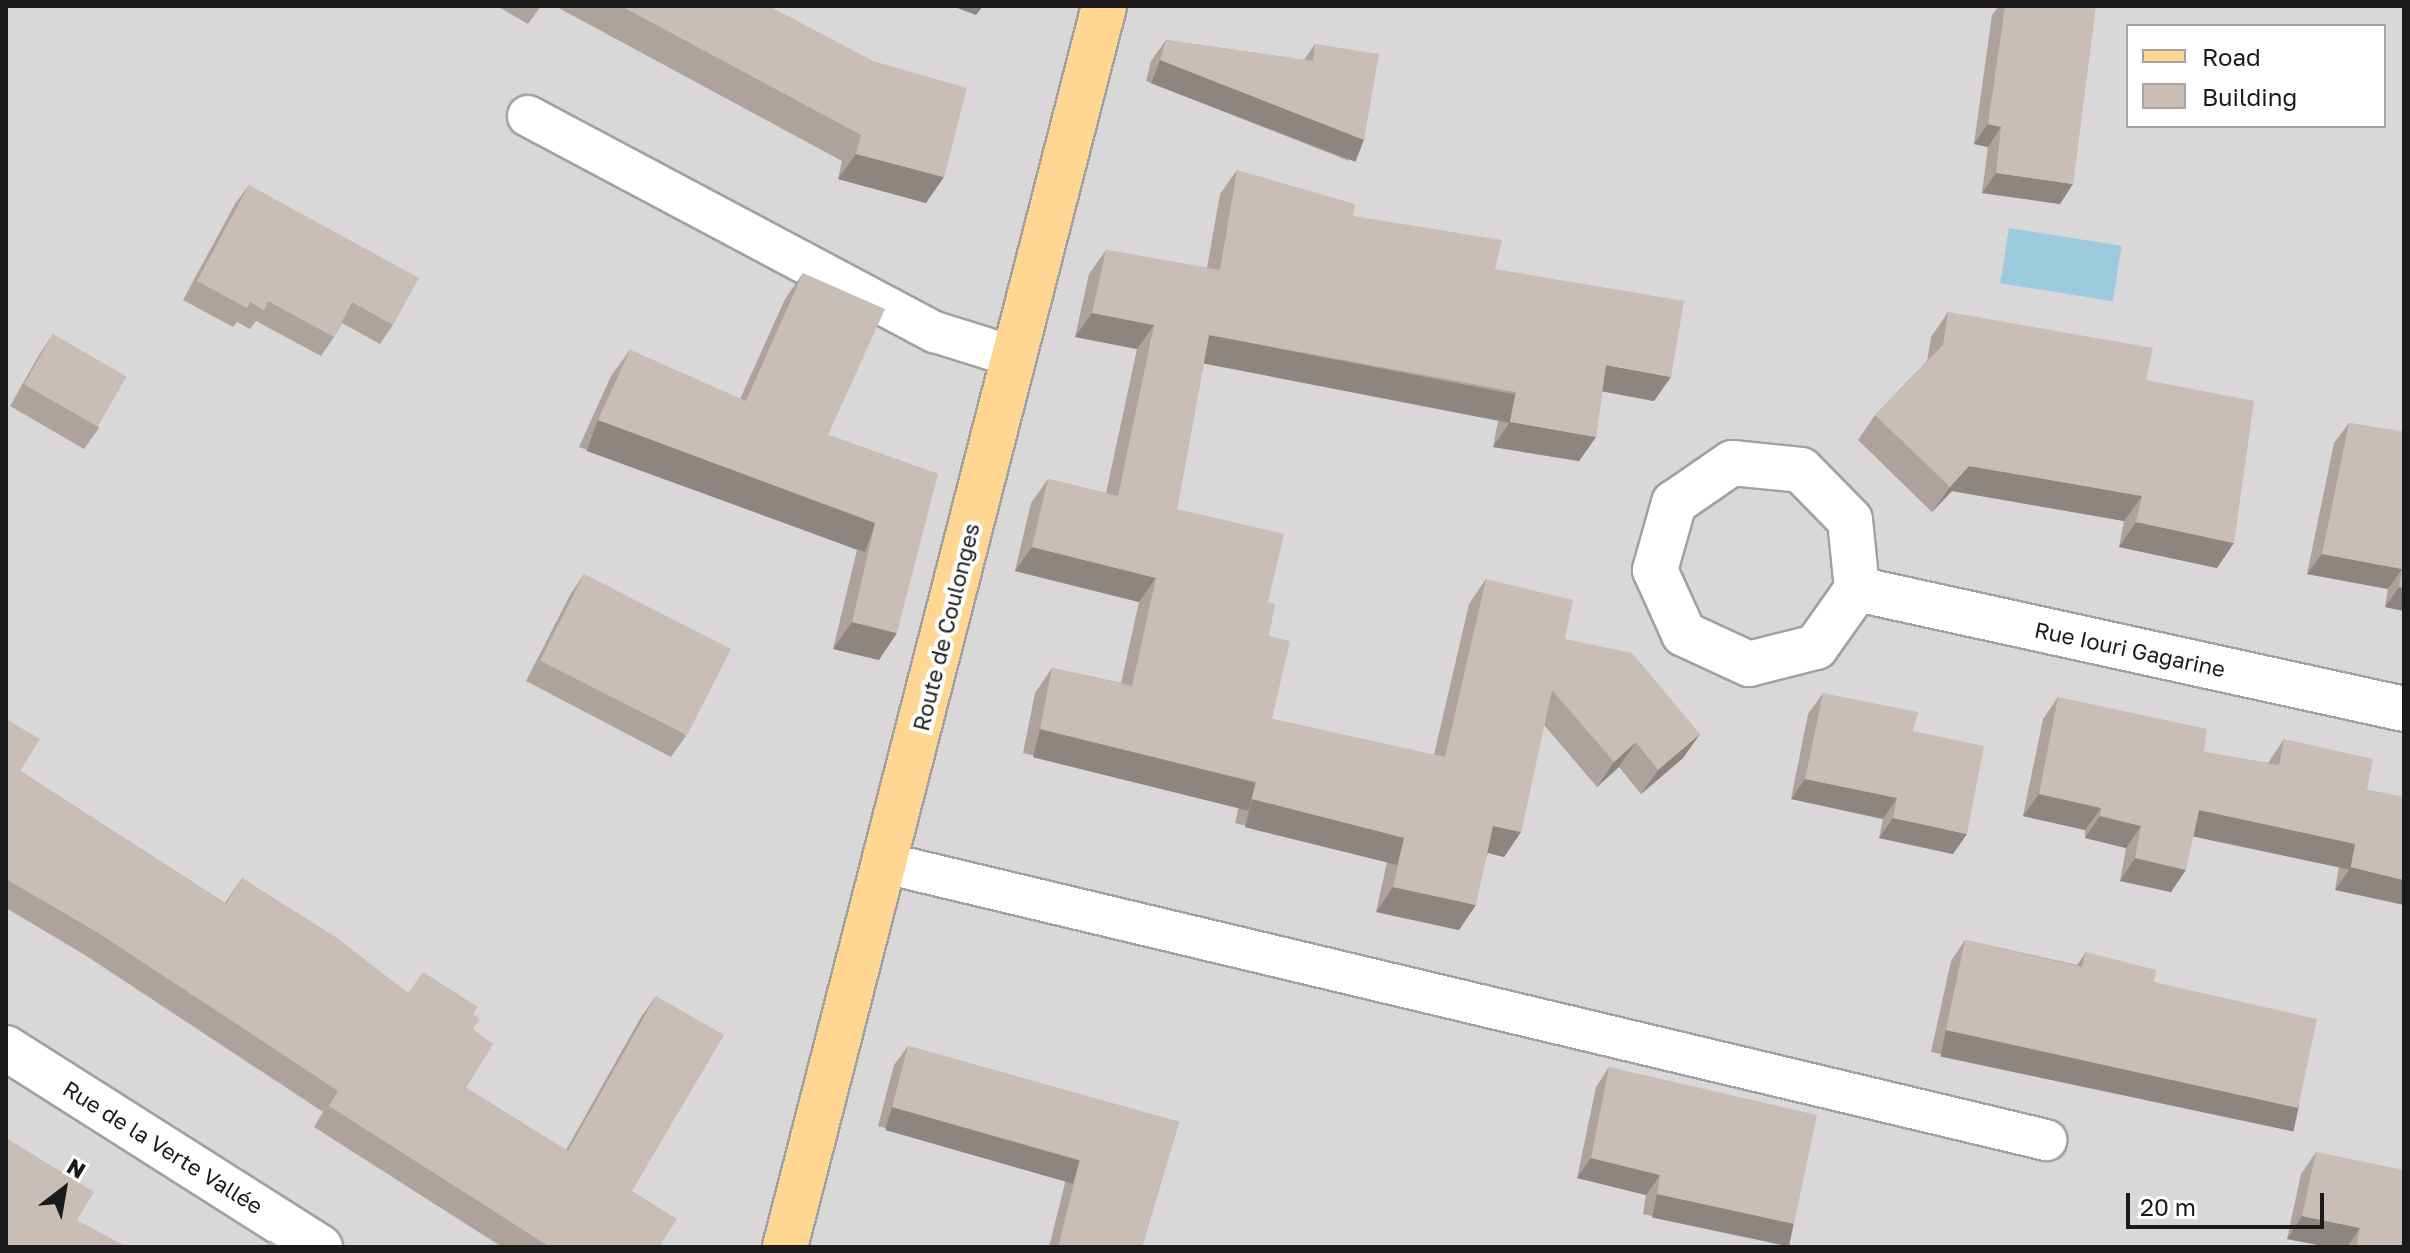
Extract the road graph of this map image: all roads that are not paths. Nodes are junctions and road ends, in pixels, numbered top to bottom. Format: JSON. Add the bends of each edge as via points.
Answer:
{"nodes":[{"id":1,"x":1104,"y":6,"type":"edge"},
{"id":2,"x":528,"y":116,"type":"dead end"},
{"id":3,"x":1015,"y":357,"type":"junction"},
{"id":4,"x":1857,"y":589,"type":"junction"},
{"id":5,"x":2404,"y":709,"type":"edge"},
{"id":6,"x":885,"y":863,"type":"junction"},
{"id":7,"x":6,"y":1048,"type":"edge"},
{"id":8,"x":2046,"y":1140,"type":"dead end"},
{"id":9,"x":320,"y":1247,"type":"edge"},
{"id":10,"x":785,"y":1247,"type":"edge"}],
"edges":[{"from":1,"to":3,"type":"main road","name":"Route de Coulonges"},
{"from":2,"to":3,"type":"lane","via":[[935,332]]},
{"from":3,"to":6,"type":"main road","name":"Route de Coulonges"},
{"from":4,"to":4,"type":"street","via":[[1850,520],[1821,490],[1801,470],[1732,463],[1674,503],[1655,570],[1684,634],[1749,664],[1816,647]]},
{"from":4,"to":5,"type":"street","name":"Rue Iouri Gagarine"},
{"from":6,"to":8,"type":"lane"},
{"from":6,"to":10,"type":"main road","name":"Route de Coulonges"},
{"from":7,"to":9,"type":"street","name":"Rue de la Verte Vallée"}]}
